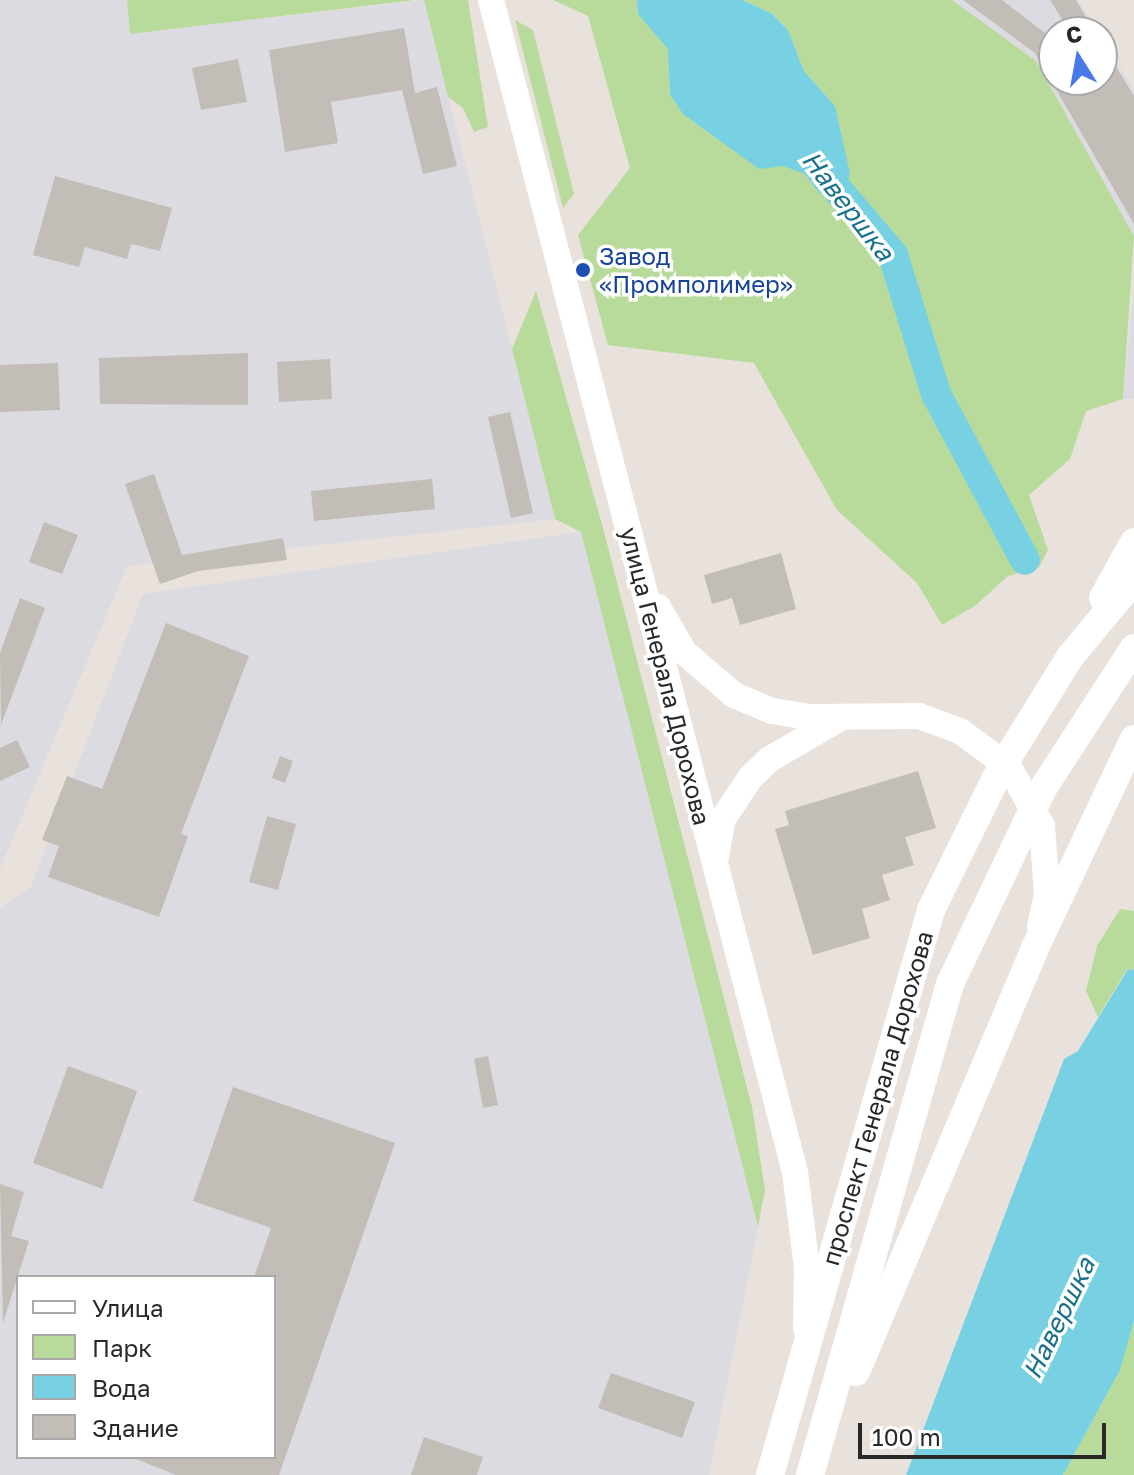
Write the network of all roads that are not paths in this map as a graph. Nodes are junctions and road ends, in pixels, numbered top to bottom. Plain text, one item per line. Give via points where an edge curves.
1 (491, 0) edge
2 (1134, 542) edge
3 (639, 567) junction
4 (1134, 580) edge
5 (1089, 632) junction
6 (1134, 648) edge
7 (844, 716) junction
8 (1134, 739) edge
9 (715, 873) junction
10 (1035, 948) junction
11 (805, 1357) junction
12 (770, 1475) edge
13 (810, 1475) edge

1 - 3 street, улица Генерала Дорохова
2 - 5 main road
3 - 7 street via 684,652 714,681 772,711
3 - 9 street, улица Генерала Дорохова
4 - 5 main road, проспект Генерала Дорохова
5 - 11 main road, проспект Генерала Дорохова via 969,827 931,910 888,1047
6 - 13 main road, проспект Генерала Дорохова via 1010,848 950,984
7 - 9 street via 770,759 750,778 723,819
7 - 10 street via 897,713 940,722 1009,767 1042,826 1047,894
8 - 10 main road
9 - 11 street, улица Генерала Дорохова via 795,1172 807,1269
10 - 13 main road
11 - 12 main road, проспект Генерала Дорохова

